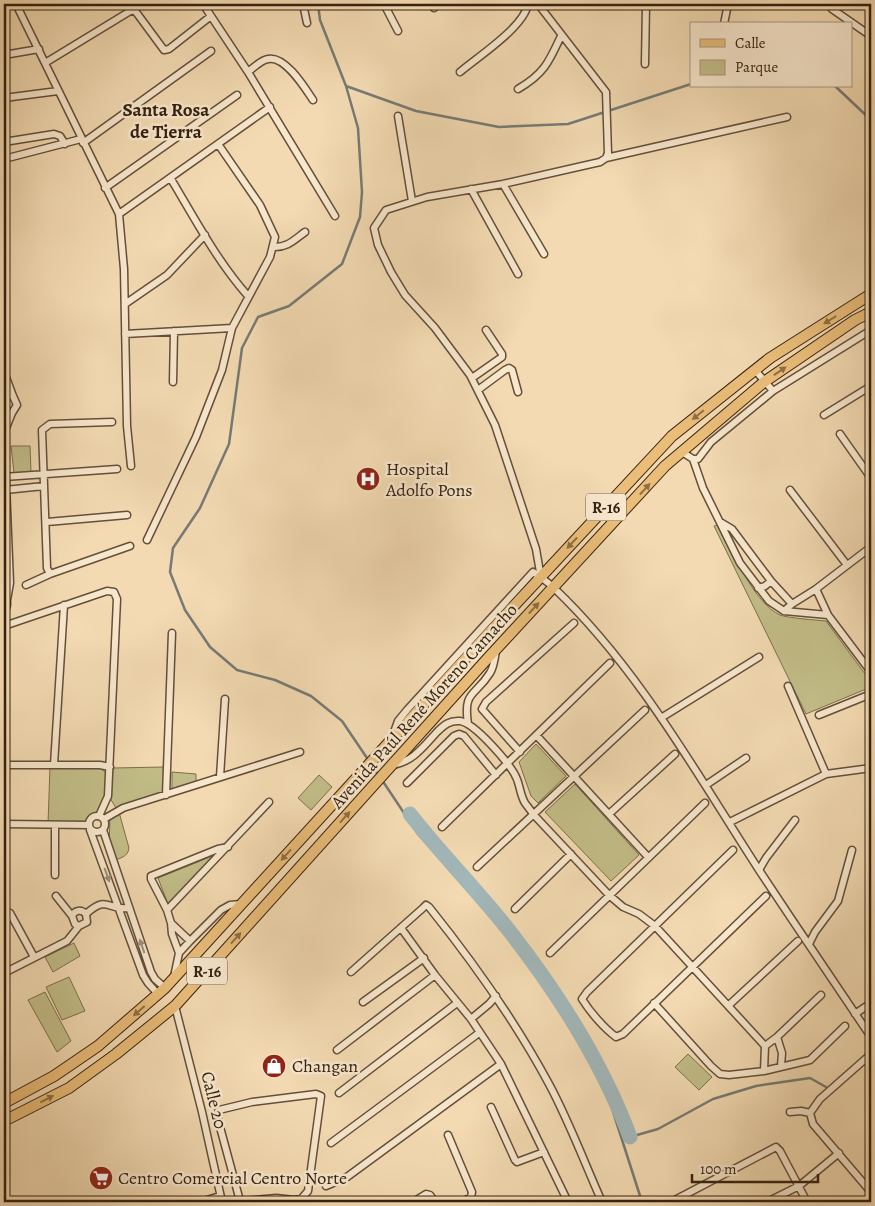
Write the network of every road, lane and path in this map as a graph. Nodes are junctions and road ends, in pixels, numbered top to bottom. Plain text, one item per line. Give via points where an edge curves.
1 (16, 4) edge
2 (203, 4) edge
3 (303, 4) edge
4 (384, 4) edge
5 (528, 4) edge
6 (538, 4) edge
7 (646, 4) edge
8 (728, 4) edge
9 (828, 4) edge
10 (211, 16) junction
11 (724, 22) edge
12 (851, 22) edge
13 (307, 23) dead end
14 (852, 23) edge
15 (398, 31) dead end
16 (561, 36) junction
17 (871, 36) edge
18 (39, 49) junction
19 (211, 51) dead end
20 (4, 55) edge
21 (46, 63) junction
22 (645, 64) dead end
23 (248, 72) junction
24 (460, 72) dead end
25 (518, 89) dead end
26 (58, 91) junction
27 (237, 95) dead end
28 (4, 98) edge
29 (313, 100) dead end
30 (270, 107) junction
31 (398, 116) dead end
32 (787, 117) dead end
33 (82, 141) junction
34 (4, 142) edge
35 (65, 144) junction
36 (218, 144) junction
37 (606, 158) junction
38 (4, 159) edge
39 (171, 178) junction
40 (503, 184) junction
41 (105, 188) junction
42 (471, 189) junction
43 (412, 201) junction
44 (118, 214) junction
45 (335, 216) dead end
46 (305, 232) dead end
47 (205, 235) junction
48 (273, 247) junction
49 (544, 254) dead end
50 (518, 274) dead end
51 (871, 294) edge
52 (248, 296) junction
53 (125, 304) junction
54 (871, 312) edge
55 (232, 328) junction
56 (486, 330) dead end
57 (871, 330) edge
58 (174, 331) junction
59 (125, 334) junction
60 (502, 357) junction
61 (509, 368) junction
62 (755, 370) junction
63 (4, 372) edge
64 (472, 378) junction
65 (173, 382) dead end
66 (764, 382) junction
67 (871, 386) edge
68 (478, 390) junction
69 (773, 391) junction
70 (518, 392) dead end
71 (4, 393) edge
72 (13, 396) junction
73 (12, 413) junction
74 (4, 415) edge
75 (824, 416) dead end
76 (112, 422) dead end
77 (840, 434) dead end
78 (4, 435) edge
79 (682, 452) junction
80 (693, 459) junction
81 (132, 466) dead end
82 (117, 469) dead end
83 (43, 473) junction
84 (5, 477) edge
85 (871, 478) edge
86 (44, 486) junction
87 (6, 490) edge
88 (790, 490) dead end
89 (127, 515) dead end
90 (6, 522) edge
91 (47, 522) junction
92 (721, 522) junction
93 (6, 530) edge
94 (146, 540) dead end
95 (130, 546) dead end
96 (870, 549) edge
97 (847, 564) junction
98 (50, 574) junction
99 (541, 578) junction
100 (771, 580) junction
101 (26, 585) dead end
102 (554, 587) junction
103 (758, 588) junction
104 (816, 588) junction
105 (4, 593) edge
106 (7, 600) junction
107 (792, 604) junction
108 (64, 605) junction
109 (784, 611) junction
110 (4, 612) edge
111 (828, 615) junction
112 (574, 624) dead end
113 (4, 626) edge
114 (172, 633) dead end
115 (497, 648) junction
116 (759, 657) dead end
117 (610, 663) dead end
118 (871, 672) edge
119 (788, 686) dead end
120 (871, 694) edge
121 (225, 699) dead end
122 (645, 710) dead end
123 (818, 715) dead end
124 (661, 718) junction
125 (468, 724) junction
126 (537, 736) junction
127 (300, 752) dead end
128 (520, 752) junction
129 (675, 754) dead end
130 (746, 758) dead end
131 (4, 764) edge
132 (508, 764) junction
133 (54, 765) junction
134 (392, 765) junction
135 (110, 767) junction
136 (871, 768) edge
137 (826, 774) junction
138 (496, 775) junction
139 (574, 776) junction
140 (220, 777) junction
141 (407, 783) dead end
142 (706, 785) junction
143 (166, 795) junction
144 (269, 802) dead end
145 (705, 803) dead end
146 (609, 814) junction
147 (534, 815) junction
148 (102, 818) junction
149 (795, 820) dead end
150 (730, 822) junction
151 (4, 824) edge
152 (55, 825) junction
153 (90, 827) junction
154 (442, 827) dead end
155 (103, 830) junction
156 (228, 847) junction
157 (734, 850) dead end
158 (852, 850) dead end
159 (572, 854) junction
160 (648, 857) junction
161 (478, 867) dead end
162 (759, 870) junction
163 (55, 875) dead end
164 (609, 895) junction
165 (56, 896) dead end
166 (766, 896) dead end
167 (241, 904) junction
168 (129, 908) junction
169 (120, 909) junction
170 (167, 910) junction
171 (515, 910) dead end
172 (10, 913) dead end
173 (86, 914) junction
174 (72, 916) junction
175 (171, 923) junction
176 (79, 926) junction
177 (655, 926) junction
178 (401, 928) junction
179 (190, 941) junction
180 (798, 941) dead end
181 (809, 944) junction
182 (179, 953) junction
183 (550, 953) dead end
184 (34, 957) junction
185 (424, 958) junction
186 (693, 966) junction
187 (351, 972) dead end
188 (4, 973) edge
189 (435, 975) junction
190 (174, 979) junction
191 (162, 991) junction
192 (496, 996) junction
193 (821, 996) dead end
194 (363, 1002) dead end
195 (871, 1002) edge
196 (458, 1003) junction
197 (654, 1003) junction
198 (729, 1005) junction
199 (175, 1006) junction
200 (855, 1014) junction
201 (470, 1019) junction
202 (845, 1026) dead end
203 (479, 1033) junction
204 (778, 1037) junction
205 (871, 1037) edge
206 (765, 1046) junction
207 (337, 1050) dead end
208 (871, 1054) edge
209 (501, 1064) junction
210 (781, 1066) junction
211 (764, 1071) junction
212 (339, 1093) dead end
213 (4, 1104) edge
214 (491, 1107) dead end
215 (790, 1112) dead end
216 (810, 1113) junction
217 (4, 1121) edge
218 (448, 1135) dead end
219 (332, 1143) dead end
220 (544, 1152) junction
221 (838, 1153) junction
222 (326, 1186) dead end
223 (799, 1186) junction
224 (871, 1192) edge
225 (221, 1199) edge
226 (673, 1201) edge
227 (200, 1202) edge
228 (236, 1202) edge
229 (413, 1202) edge
230 (435, 1202) edge
231 (462, 1202) edge
232 (568, 1202) edge
233 (602, 1202) edge
234 (767, 1202) edge
235 (807, 1202) edge

1 - 18 street
2 - 10 street
3 - 13 street
4 - 15 street
5 - 24 street via 526,12 513,28
6 - 16 street
7 - 22 street
8 - 11 street
9 - 12 street
10 - 21 street via 164,50 132,10
10 - 23 street
14 - 17 street
16 - 25 street via 546,66
16 - 37 street via 606,92
18 - 20 street
18 - 21 street
19 - 33 street
21 - 26 street
23 - 29 street via 267,59 275,59 285,64
23 - 30 street
26 - 28 street
26 - 33 street
27 - 41 street
30 - 36 street
30 - 45 street
31 - 43 street
32 - 37 street
33 - 35 street
33 - 41 street
34 - 35 street via 54,134 60,136
35 - 38 street
36 - 39 street
36 - 48 street via 260,205 275,237
37 - 40 street
39 - 44 street
39 - 47 street
40 - 42 street
40 - 49 street
41 - 44 street
42 - 43 street
42 - 50 street
43 - 64 street via 386,210 380,217 374,228 378,245 405,294
44 - 53 street
46 - 48 street via 286,246
47 - 52 street
47 - 53 street via 167,275
48 - 52 street
51 -> 62 main road, Avenida Paúl René Moreno Camacho / R-16
52 - 55 street
53 - 59 street
66 -> 54 main road, Avenida Paúl René Moreno Camacho / R-16 via 854,320
55 - 58 street
55 - 94 street via 222,370 196,437
56 - 60 street
57 - 69 street
58 - 59 street
58 - 65 street
59 - 81 street via 127,426
60 - 61 street
60 - 64 street
61 - 68 street
61 - 70 street
62 - 66 street
62 -> 99 main road, Avenida Paúl René Moreno Camacho / R-16 via 672,436
63 - 72 street
64 - 68 street
66 - 69 street
66 - 79 main road, Avenida Paúl René Moreno Camacho / R-16
67 - 75 street
68 - 99 street via 495,425 536,549
69 - 80 street via 711,442 698,459
71 - 72 street
72 - 73 street via 17,405
73 - 74 street
73 - 78 street
76 - 83 street via 50,424 42,430
77 - 85 street
78 - 84 street
79 - 80 street
102 -> 79 main road, Avenida Paúl René Moreno Camacho / R-16 via 665,466
80 - 92 street via 703,488
82 - 83 street
83 - 84 street
83 - 86 street
84 - 87 street
86 - 87 street
86 - 91 street
87 - 90 street
88 - 97 street
89 - 91 street
90 - 93 street
91 - 98 street via 47,568
92 - 100 street via 732,529
92 - 103 street via 740,563
93 - 106 street via 10,583
95 - 98 street
96 - 97 street
97 - 104 street
98 - 101 street
99 - 102 street
99 -> 167 main road, Avenida Paúl René Moreno Camacho / R-16
100 - 103 street
100 - 107 street
115 -> 102 main road, Avenida Paúl René Moreno Camacho / R-16
102 - 124 street via 614,654
103 - 109 street via 769,602
104 - 107 street
104 - 111 street
105 - 106 street
106 - 110 street
107 - 109 street
108 - 113 street
108 - 133 street
108 - 135 street via 107,591 114,592 117,599
109 - 111 street
111 - 118 street
112 - 128 street via 482,708
114 - 143 street
115 - 125 street via 492,671 466,704
115 - 134 main road, Avenida Paúl René Moreno Camacho / R-16
116 - 124 street
117 - 126 street
119 - 137 street
120 - 123 street
121 - 140 street
122 - 139 street
124 - 142 street
125 - 132 street
125 - 134 street via 453,721 444,725 415,755
126 - 128 street
126 - 139 street
127 - 140 street
128 - 132 street
129 - 146 street
130 - 142 street
131 - 133 street
132 - 138 street
132 - 147 street via 524,802
133 - 135 street
199 -> 134 main road, Avenida Paúl René Moreno Camacho / R-16
135 - 148 street via 108,796
136 - 137 street
137 - 150 street
138 - 141 street via 459,734
138 - 154 street
139 - 146 street
139 - 147 street
140 - 143 street
142 - 150 street
143 - 148 street via 122,808
144 - 156 street
145 - 160 street
146 - 160 street
147 - 159 street
147 - 161 street
148 - 153 street via 90,818
148 - 155 street via 105,823
149 - 162 street
150 - 162 street
151 - 152 street
152 - 153 street
152 - 163 street
153 - 155 street via 98,832
153 -> 169 street
155 - 168 street
156 - 170 street
156 - 170 street via 151,876
157 - 177 street
158 - 181 street via 838,901
159 - 164 street
159 - 171 street
160 - 164 street
162 - 181 street
164 - 177 street
164 - 183 street
165 - 174 street
166 - 186 street
167 - 179 street via 221,910
167 - 190 main road, Avenida Paúl René Moreno Camacho / R-16
168 - 169 street
191 -> 168 street via 151,972
169 - 173 street via 103,903
169 - 191 street via 143,975 148,983
170 - 175 street
172 - 184 street
173 - 174 street via 78,910
173 - 176 street via 87,922
174 - 176 street
175 - 179 street
175 - 182 street
176 - 184 street via 67,941
177 - 186 street
177 - 197 street via 582,999 616,1037
178 - 185 street
178 - 187 street
178 - 192 street via 426,905 429,907
179 - 182 street
180 - 198 street
181 - 200 street
182 - 190 street
184 - 188 street
185 - 189 street
185 - 194 street
186 - 197 street
186 - 198 street
189 - 196 street
189 - 207 street
190 - 191 main road, Avenida Paúl René Moreno Camacho / R-16
191 -> 213 main road, Avenida Paúl René Moreno Camacho / R-16 via 98,1046
192 - 201 street
192 - 233 street via 550,1085
193 - 204 street
195 - 200 street
196 - 201 street
196 - 212 street
197 - 211 street via 720,1074
198 - 206 street
217 -> 199 main road, Avenida Paúl René Moreno Camacho / R-16 via 69,1088
199 - 225 street, Calle 20
200 - 205 street
201 - 203 street
202 - 210 street via 810,1060
203 - 209 street
203 - 219 street
204 - 206 street
204 - 210 street
206 - 211 street
208 - 216 street via 820,1099
209 - 220 street
209 - 222 street via 347,1177
210 - 211 street
214 - 220 street via 517,1162
215 - 216 street
216 - 221 street via 813,1124
218 - 231 street via 472,1192 471,1197
220 - 232 street
221 - 223 street
221 - 224 street
223 - 226 street via 776,1147
223 - 234 street
223 - 235 street
225 - 227 street
228 - 228 street via 217,1116 219,1110 266,1100 321,1096 308,1191 302,1198 294,1200 276,1198
229 - 230 street via 426,1194

